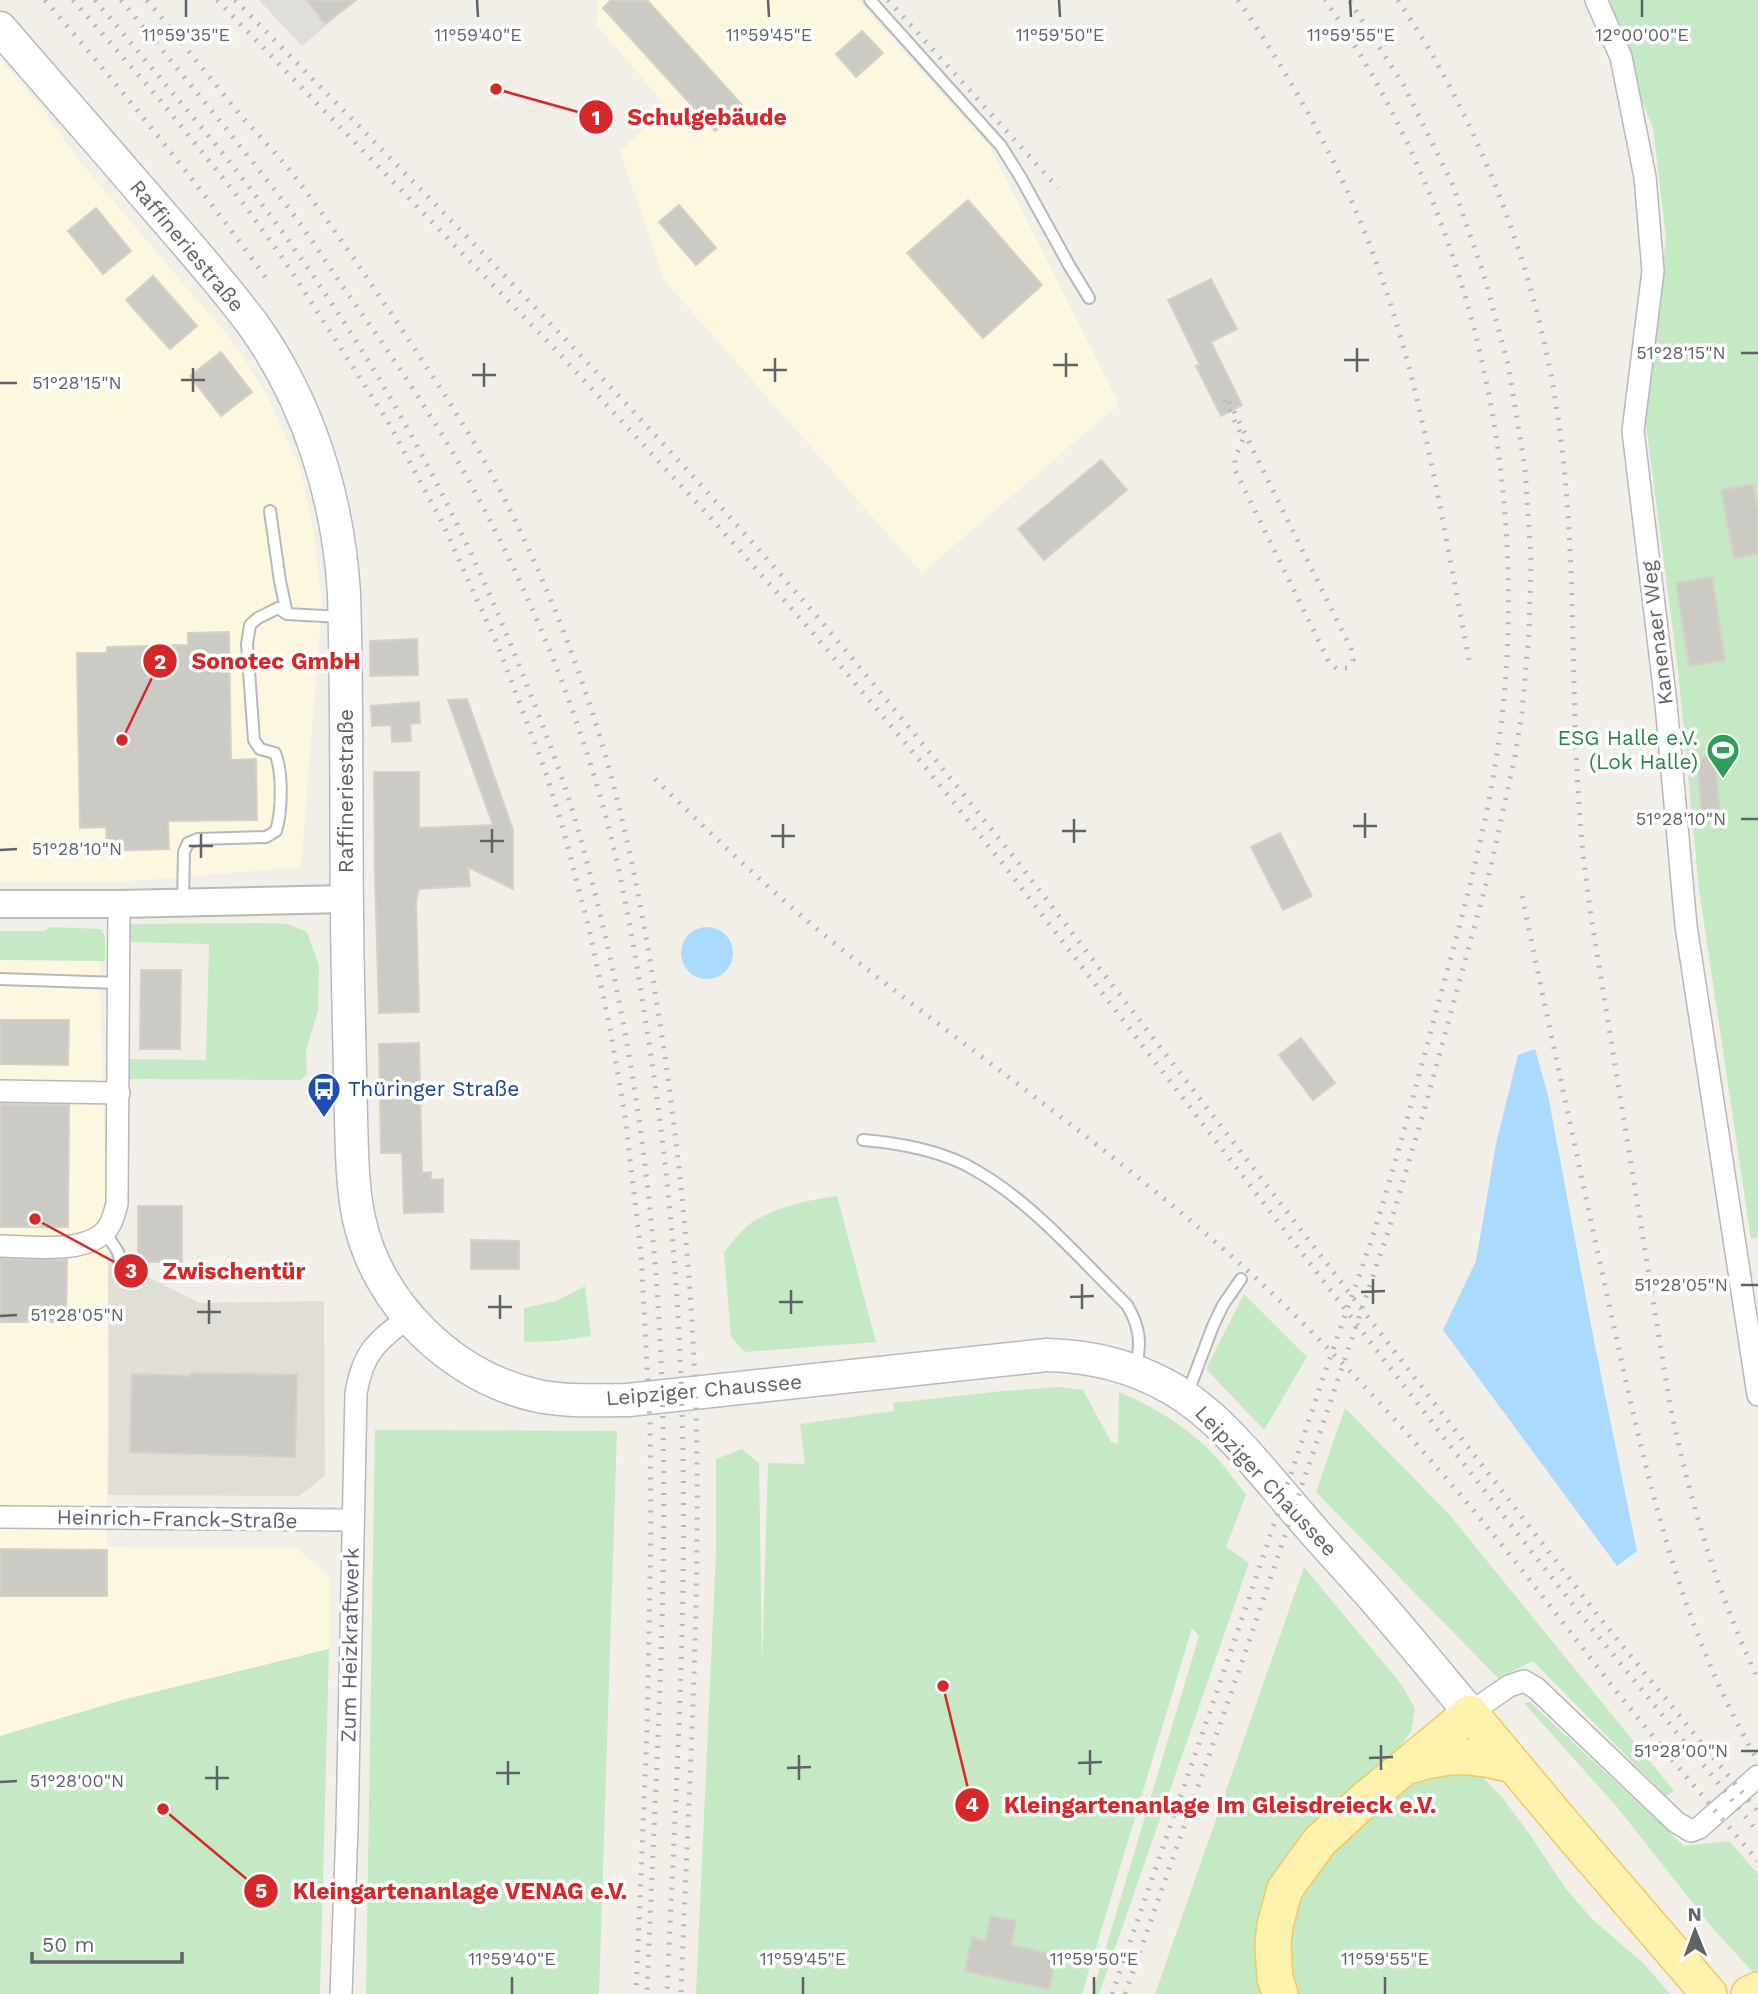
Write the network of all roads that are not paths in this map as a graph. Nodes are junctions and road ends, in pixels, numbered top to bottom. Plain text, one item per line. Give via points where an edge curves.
1 (870, 0) edge
2 (1596, 0) edge
3 (0, 28) edge
4 (1090, 298) dead end
5 (270, 511) dead end
6 (287, 614) junction
7 (345, 617) junction
8 (347, 899) junction
9 (183, 901) junction
10 (0, 904) edge
11 (119, 904) junction
12 (0, 979) edge
13 (119, 983) junction
14 (0, 1091) edge
15 (118, 1093) junction
16 (863, 1140) dead end
17 (105, 1232) junction
18 (0, 1246) edge
19 (121, 1264) dead end
20 (1241, 1279) dead end
21 (408, 1317) junction
22 (1756, 1362) edge
23 (1134, 1371) junction
24 (1758, 1395) edge
25 (1186, 1397) junction
26 (0, 1517) edge
27 (353, 1520) junction
28 (1470, 1713) junction
29 (1513, 1765) junction
30 (1405, 1768) junction
31 (1758, 1776) edge
32 (1699, 1982) edge
33 (1758, 1990) edge
34 (341, 1994) edge
35 (1280, 1994) edge
36 (1749, 1994) edge

1 - 4 lane via 1001,146
2 - 22 street, Kanenaer Weg via 1621,57 1645,177 1653,271 1633,430 1666,704 1686,926
3 - 7 main road, Raffineriestraße via 230,295 275,360 306,420 329,492 342,560
5 - 6 lane
6 - 7 lane
6 - 9 lane via 278,608 258,618 250,625 247,644 254,740 260,748 275,753 279,763 276,831 266,837 198,838 188,843
7 - 8 main road, Raffineriestraße
8 - 9 street
8 - 21 main road, Raffineriestraße via 355,1198 371,1254
9 - 11 street
10 - 11 street
11 - 13 street
12 - 13 lane
13 - 15 street
14 - 15 street
15 - 17 street via 117,1204
16 - 23 lane via 894,1142 957,1161 1031,1210 1127,1305 1139,1329
17 - 18 street via 75,1246
17 - 19 lane
20 - 25 lane via 1213,1326
21 - 23 main road, Leipziger Chaussee via 433,1343 488,1379 512,1389 572,1401 628,1400 1046,1355 1092,1359
21 - 27 street, Zum Heizkraftwerk via 369,1352 360,1372
22 - 24 street, Kanenaer Weg
23 - 25 main road, Leipziger Chaussee
25 - 28 main road, Leipziger Chaussee via 1264,1474
26 - 27 street, Heinrich-Franck-Straße
27 - 34 street, Zum Heizkraftwerk
28 - 29 main road, Leipziger Chaussee
28 - 30 main road
28 - 31 street via 1524,1681 1676,1822 1691,1830
29 - 30 main road via 1454,1755
29 - 32 main road, Leipziger Chaussee
30 - 35 main road via 1319,1842 1285,1889 1273,1944
33 - 36 main road

